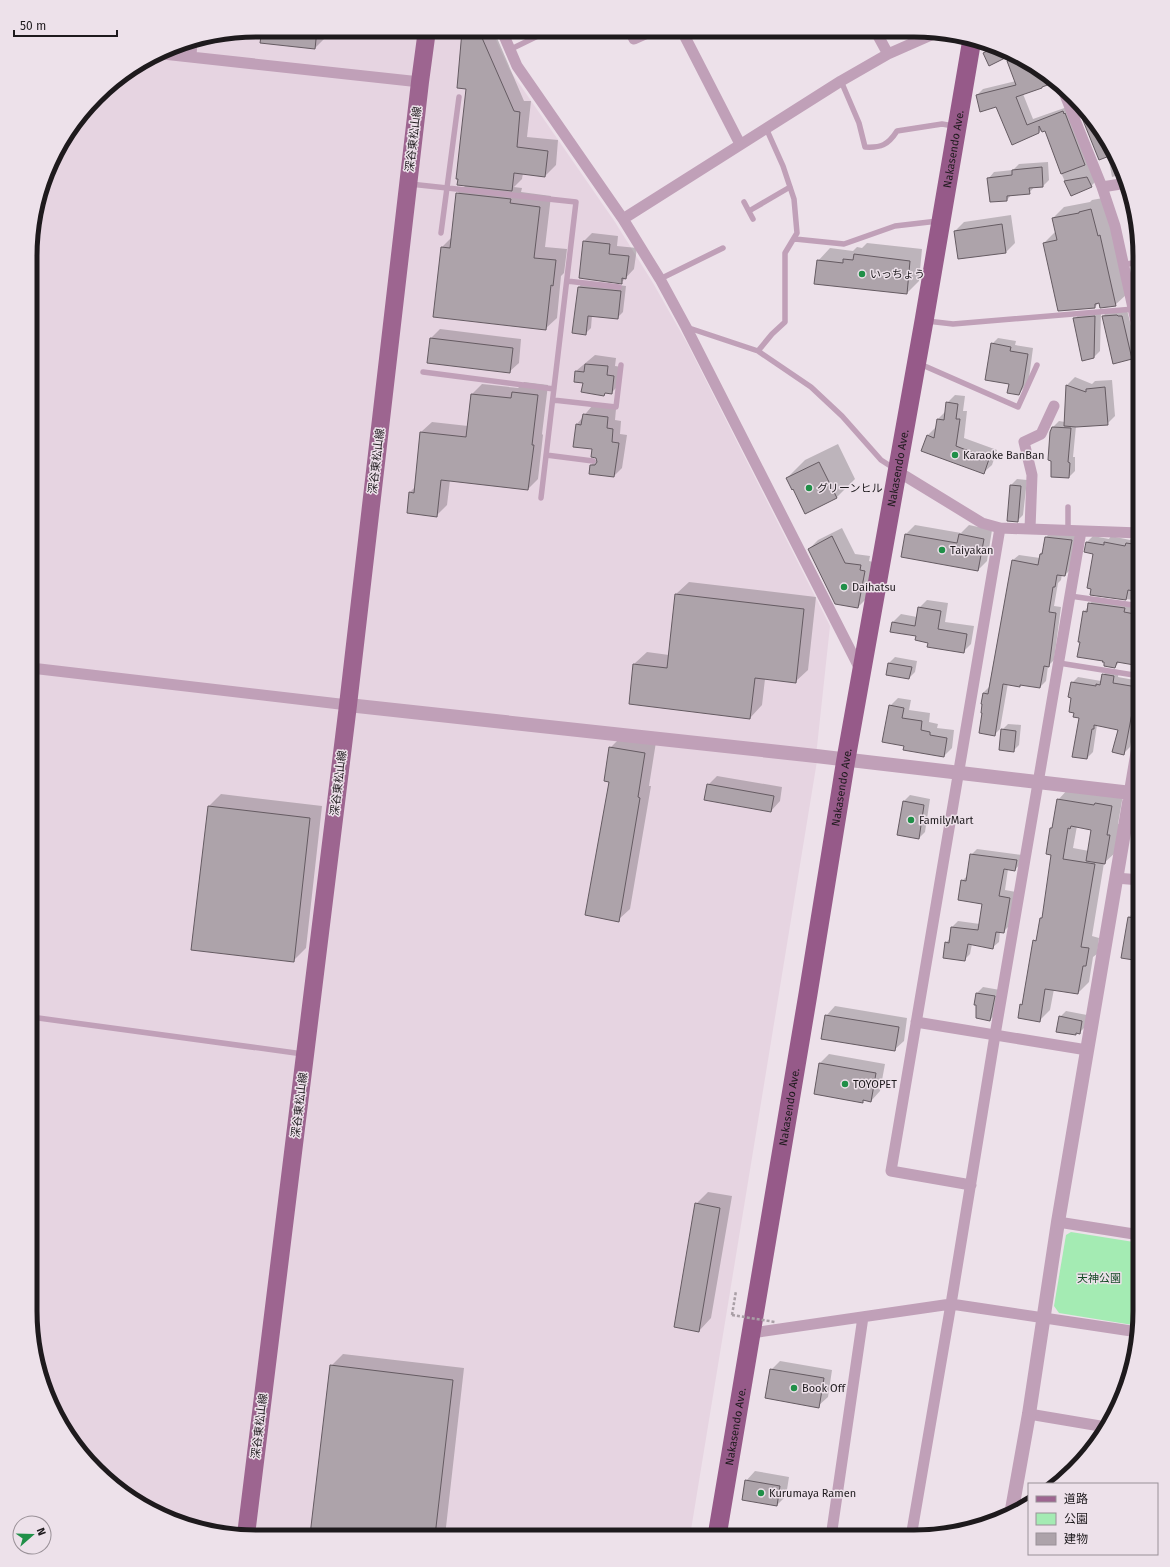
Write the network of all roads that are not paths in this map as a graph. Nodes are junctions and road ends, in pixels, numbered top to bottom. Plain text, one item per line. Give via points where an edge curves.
1 (426, 37) edge
2 (504, 37) edge
3 (536, 37) edge
4 (685, 37) edge
5 (879, 37) edge
6 (927, 37) edge
7 (971, 44) edge
8 (191, 47) edge
9 (509, 50) junction
10 (888, 54) junction
11 (171, 55) edge
12 (190, 56) junction
13 (840, 81) junction
14 (420, 82) junction
15 (459, 97) dead end
16 (1066, 98) edge
17 (957, 126) junction
18 (766, 128) junction
19 (740, 144) junction
20 (408, 184) junction
21 (1120, 184) edge
22 (790, 187) junction
23 (1102, 187) junction
24 (447, 188) junction
25 (744, 202) dead end
26 (749, 211) junction
27 (623, 219) junction
28 (753, 219) dead end
29 (940, 220) junction
30 (441, 233) dead end
31 (795, 239) junction
32 (723, 248) dead end
33 (1133, 263) edge
34 (1124, 265) junction
35 (660, 279) junction
36 (567, 281) junction
37 (619, 287) dead end
38 (1133, 305) edge
39 (1133, 309) edge
40 (924, 321) junction
41 (686, 327) junction
42 (758, 351) junction
43 (916, 362) junction
44 (621, 365) dead end
45 (1037, 365) dead end
46 (423, 372) dead end
47 (554, 389) junction
48 (553, 400) junction
49 (1054, 406) dead end
50 (546, 456) junction
51 (594, 461) dead end
52 (897, 471) junction
53 (541, 498) dead end
54 (1068, 506) dead end
55 (1000, 528) junction
56 (1030, 529) junction
57 (1068, 531) junction
58 (1081, 531) junction
59 (1133, 533) edge
60 (1070, 596) junction
61 (1133, 605) edge
62 (1059, 663) junction
63 (37, 669) edge
64 (861, 672) junction
65 (1133, 675) edge
66 (348, 705) junction
67 (846, 759) junction
68 (958, 773) junction
69 (1039, 781) junction
70 (1133, 794) edge
71 (1133, 803) edge
72 (1116, 878) junction
73 (1133, 879) edge
74 (37, 1018) edge
75 (916, 1022) junction
76 (995, 1035) junction
77 (1087, 1050) junction
78 (305, 1054) junction
79 (971, 1184) junction
80 (1058, 1222) junction
81 (1133, 1234) edge
82 (951, 1304) junction
83 (864, 1317) junction
84 (1043, 1318) junction
85 (1132, 1331) edge
86 (752, 1333) junction
87 (1029, 1414) junction
88 (1100, 1426) edge
89 (1013, 1506) edge
90 (247, 1530) edge
91 (718, 1530) edge
92 (832, 1530) edge
93 (912, 1530) edge

1 - 14 main road, 深谷東松山線
2 - 9 street
3 - 9 lane
4 - 19 street
5 - 10 street
6 - 10 street
7 - 17 highway, Nakasendo Ave.
8 - 12 street
9 - 27 street via 517,66
10 - 13 street
11 - 12 street
12 - 14 street
13 - 17 lane via 859,123 865,147 878,148 890,141 897,131 942,124
13 - 18 street
14 - 20 main road, 深谷東松山線
15 - 24 lane
16 - 23 street
17 - 29 highway, Nakasendo Ave.
18 - 19 street
18 - 22 lane
19 - 27 street
20 - 24 lane
20 - 66 main road, 深谷東松山線
21 - 23 street
22 - 26 lane
22 - 31 lane via 794,199 797,233
23 - 34 street
24 - 30 lane
24 - 36 lane via 576,202
25 - 26 lane
26 - 28 lane
27 - 35 street
29 - 31 lane via 895,226 844,244
29 - 40 highway, Nakasendo Ave.
31 - 42 lane via 785,253 785,322
32 - 35 lane
33 - 34 lane
34 - 38 street
35 - 41 street
36 - 37 lane
36 - 47 lane
39 - 40 lane via 953,324
40 - 43 highway, Nakasendo Ave.
41 - 42 lane
41 - 64 street
42 - 52 lane via 811,387 842,416 881,460
43 - 45 lane via 1018,407
43 - 52 highway, Nakasendo Ave.
44 - 48 lane via 616,407
46 - 47 lane
47 - 48 lane
48 - 50 lane
49 - 56 street via 1041,434 1024,442 1032,475
50 - 51 lane
50 - 53 lane
52 - 55 street via 982,524
52 - 64 highway, Nakasendo Ave.
54 - 57 lane
55 - 56 street
55 - 68 street
56 - 57 street
57 - 58 street
58 - 59 street
58 - 60 street
60 - 61 lane
60 - 62 street
62 - 65 lane
62 - 69 street
63 - 66 street
64 - 67 highway, Nakasendo Ave.
66 - 67 street
66 - 78 main road, 深谷東松山線
67 - 68 street
67 - 86 highway, Nakasendo Ave.
68 - 69 street
68 - 75 street
69 - 70 street
69 - 76 street
71 - 72 street
72 - 73 street
72 - 77 street
74 - 78 lane
75 - 76 street
75 - 79 street via 891,1172
76 - 77 street
76 - 79 street
77 - 80 street
78 - 90 main road, 深谷東松山線
79 - 82 street
80 - 81 street
80 - 84 street
82 - 83 street
82 - 84 street
82 - 93 street
83 - 86 street
83 - 92 street
84 - 85 street
84 - 87 street
86 - 91 highway, Nakasendo Ave.
87 - 88 street
87 - 89 street

